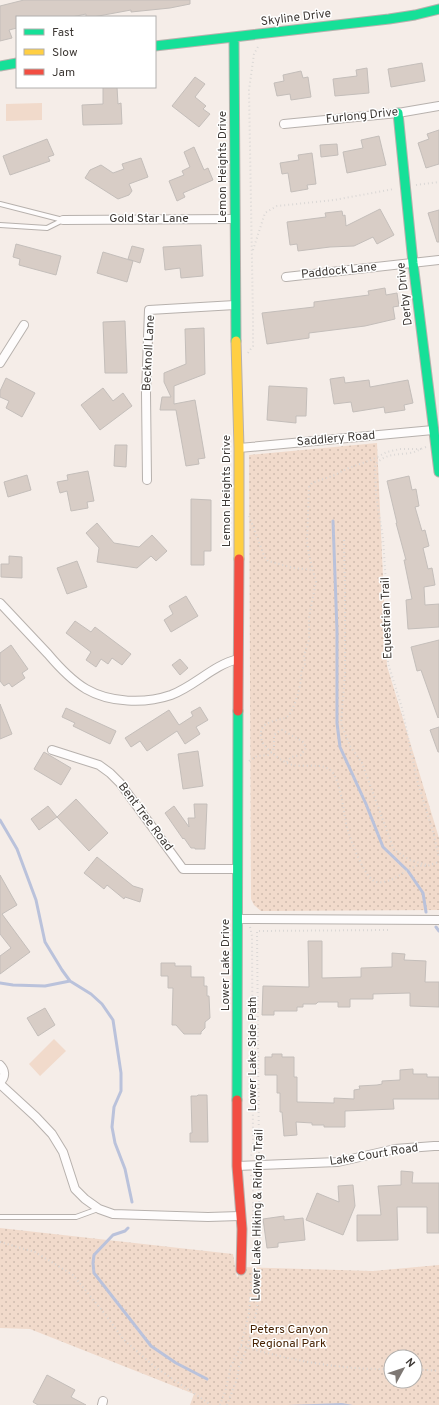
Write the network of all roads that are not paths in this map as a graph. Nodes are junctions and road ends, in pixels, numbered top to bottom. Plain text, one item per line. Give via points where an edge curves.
1 (439, 9) edge
2 (234, 38) junction
3 (156, 46) edge
4 (16, 63) edge
5 (0, 66) edge
6 (439, 106) edge
7 (398, 113) junction
8 (284, 124) dead end
9 (0, 204) edge
10 (235, 219) junction
11 (63, 220) junction
12 (0, 225) edge
13 (439, 260) edge
14 (413, 263) junction
15 (286, 277) dead end
16 (235, 305) junction
17 (24, 325) dead end
18 (0, 363) edge
19 (433, 430) junction
20 (239, 448) junction
21 (439, 472) edge
22 (147, 480) dead end
23 (0, 603) edge
24 (238, 659) junction
25 (52, 750) dead end
26 (238, 869) junction
27 (238, 919) junction
28 (439, 920) edge
29 (0, 1065) edge
30 (0, 1083) edge
31 (439, 1146) edge
32 (237, 1166) junction
33 (99, 1209) junction
34 (240, 1216) junction
35 (0, 1217) edge
36 (241, 1270) dead end

1 - 2 street, Skyline Drive via 389,19
2 - 3 street, Skyline Drive
2 - 10 street, Lemon Heights Drive
4 - 5 street
6 - 7 street, Furlong Drive
7 - 8 street, Furlong Drive
7 - 14 street, Derby Drive
9 - 11 lane
10 - 11 street, Gold Star Lane
10 - 16 street, Lemon Heights Drive
11 - 12 lane via 47,228
13 - 14 street, Paddock Lane
14 - 15 street, Paddock Lane
14 - 19 street, Derby Drive
16 - 20 street, Lemon Heights Drive
16 - 22 street, Becknoll Lane via 149,310 146,393
17 - 18 street
19 - 20 street, Saddlery Road
19 - 21 street, Derby Drive
20 - 24 street, Lemon Heights Drive
23 - 24 street via 64,672 86,689 110,698 156,699 172,694 223,664
24 - 26 street, Lower Lake Drive
25 - 26 street, Bent Tree Road via 99,765 110,773 183,869
26 - 27 street, Lower Lake Drive
27 - 28 street
27 - 32 street, Lower Lake Drive
29 - 30 street via 4,1076
30 - 33 street via 52,1134 63,1152 75,1189
31 - 32 street, Lake Court Road via 395,1148 338,1162
32 - 34 street, Lower Lake Drive
33 - 34 street via 112,1214
33 - 35 lane via 76,1217
34 - 36 street, Lower Lake Drive

